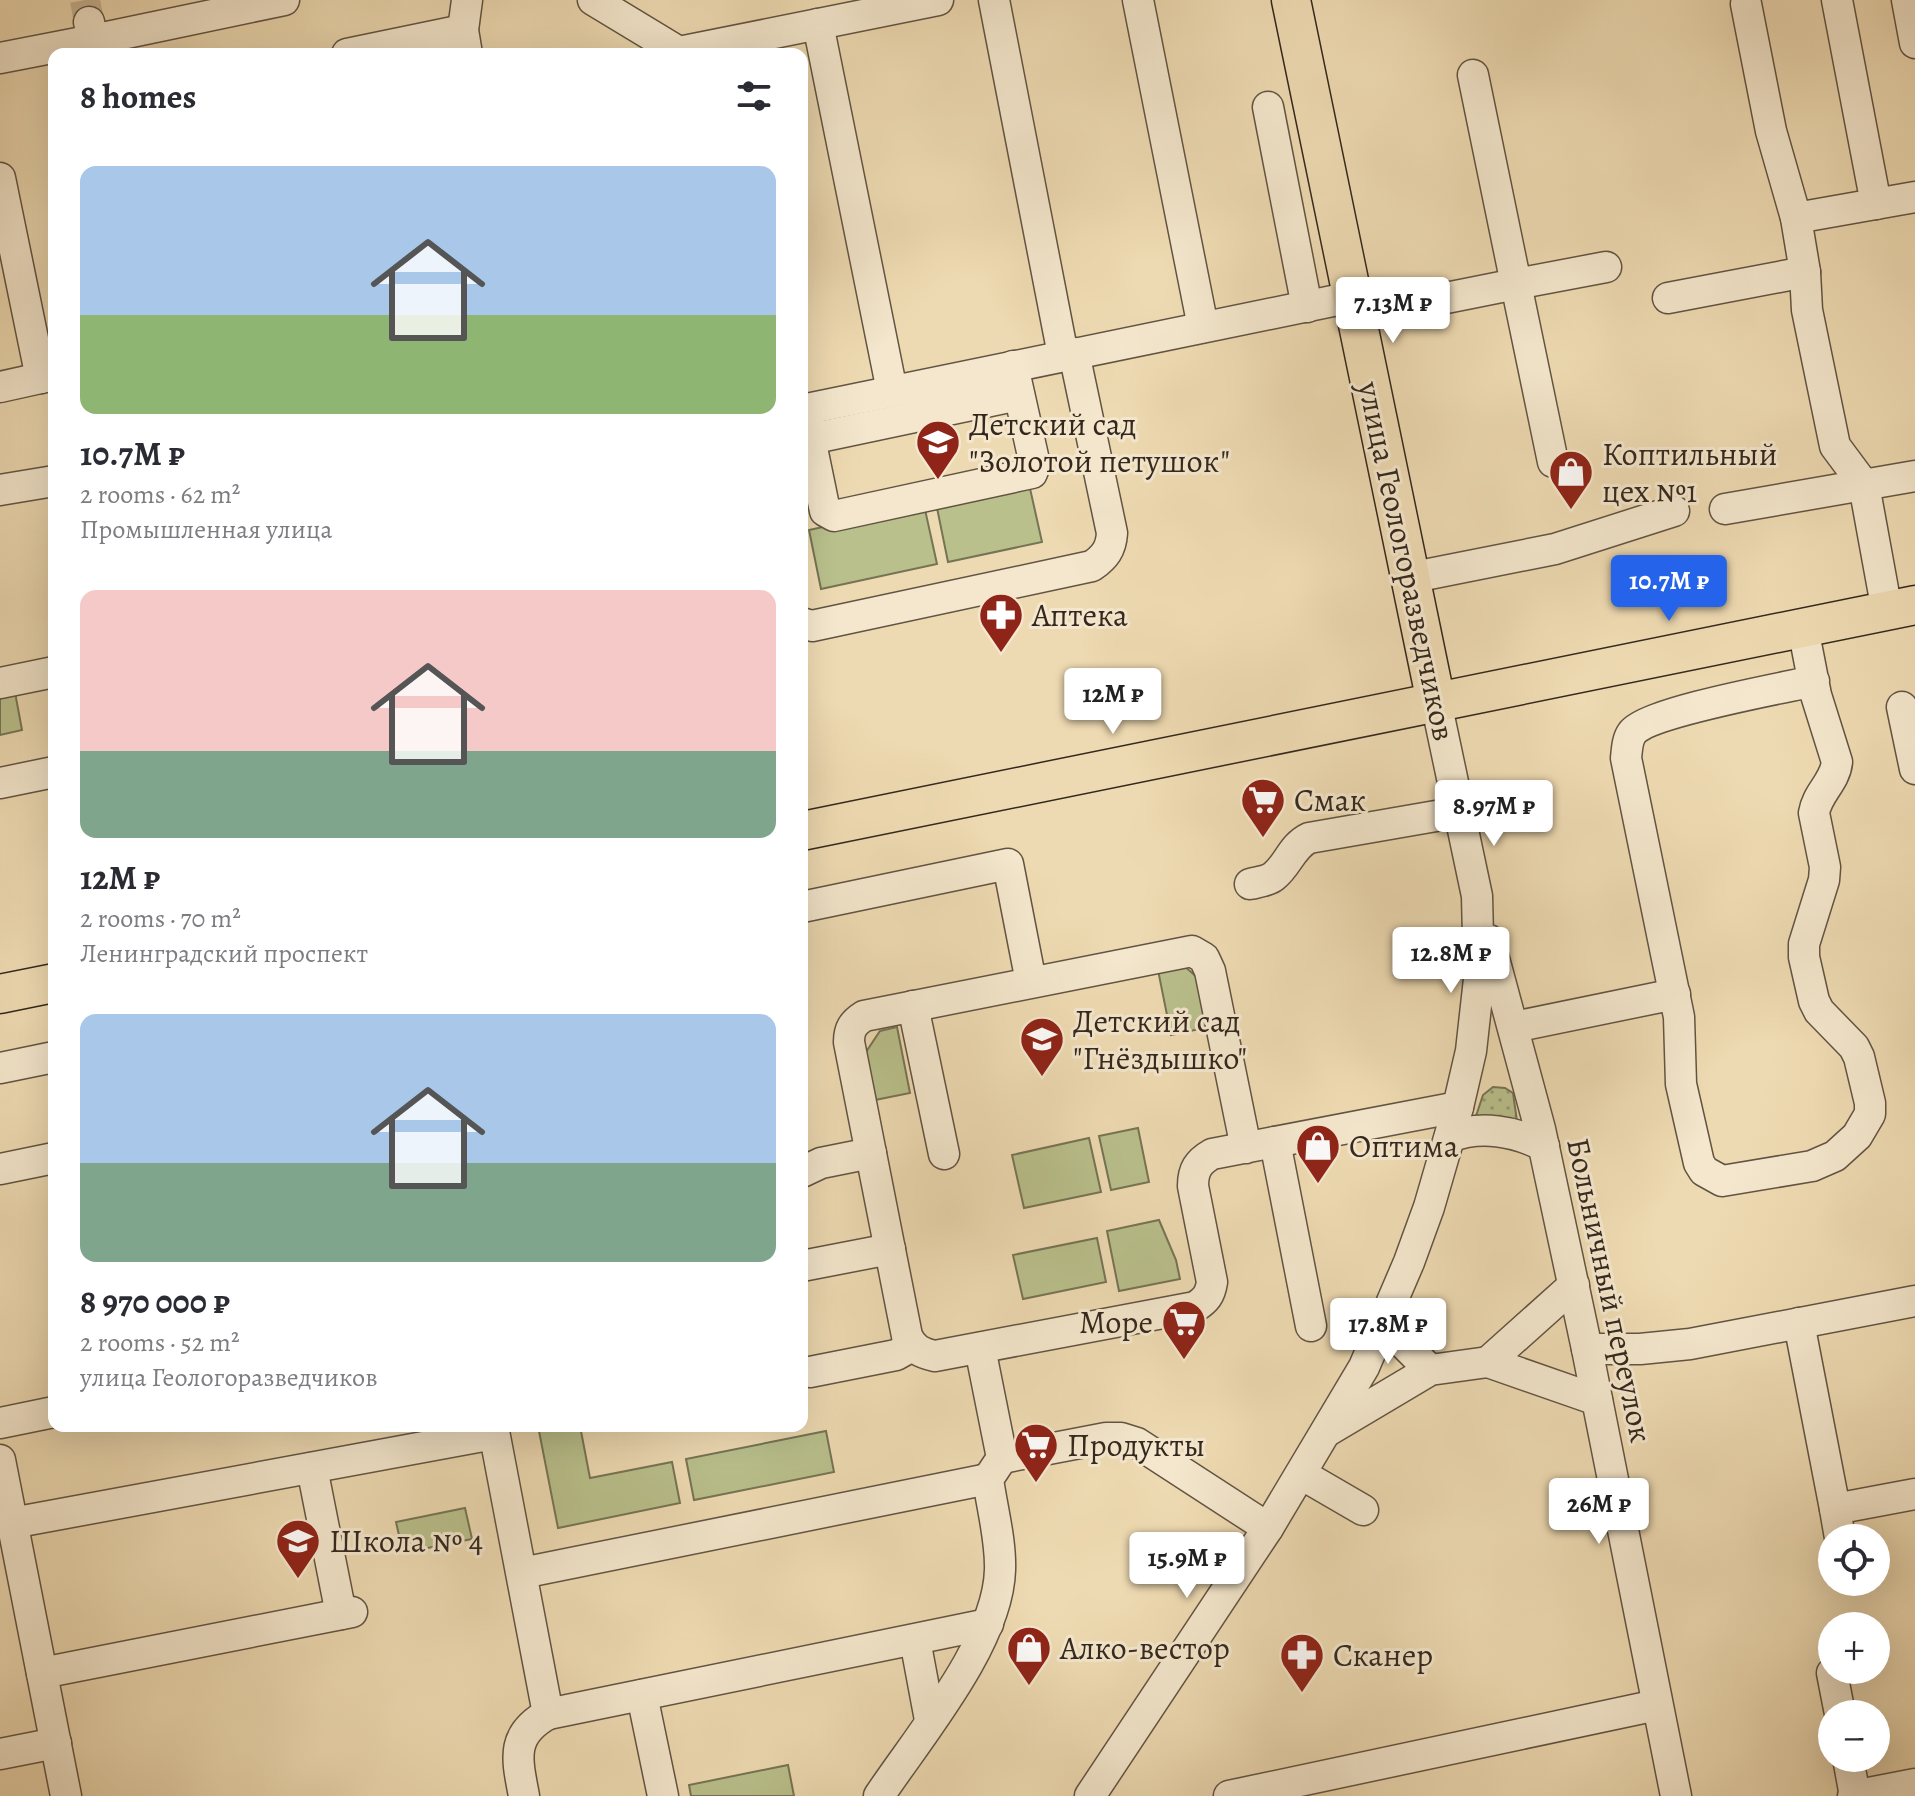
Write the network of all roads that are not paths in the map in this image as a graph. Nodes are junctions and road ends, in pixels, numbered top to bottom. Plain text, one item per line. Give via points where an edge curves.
1 (284, 0) edge
2 (467, 0) edge
3 (593, 0) edge
4 (938, 0) edge
5 (994, 0) edge
6 (1138, 0) edge
7 (1291, 0) edge
8 (1837, 0) edge
9 (1907, 0) edge
10 (1750, 1) edge
11 (818, 24) junction
12 (82, 40) edge
13 (465, 42) edge
14 (1915, 43) edge
15 (406, 48) edge
16 (671, 48) edge
17 (703, 48) edge
18 (0, 58) edge
19 (1473, 75) dead end
20 (1268, 107) dead end
21 (0, 178) edge
22 (1915, 197) edge
23 (1876, 204) junction
24 (1796, 218) junction
25 (1606, 267) dead end
26 (1805, 272) junction
27 (1516, 284) junction
28 (1668, 298) dead end
29 (1307, 307) junction
30 (1354, 307) junction
31 (1203, 327) junction
32 (1069, 354) junction
33 (48, 377) edge
34 (1016, 380) junction
35 (0, 387) edge
36 (892, 391) junction
37 (808, 408) edge
38 (808, 430) edge
39 (810, 439) junction
40 (1553, 462) dead end
41 (1915, 476) edge
42 (48, 482) edge
43 (1864, 485) junction
44 (0, 490) edge
45 (1725, 509) dead end
46 (1674, 511) dead end
47 (1409, 578) junction
48 (1901, 608) edge
49 (808, 625) edge
50 (1803, 628) junction
51 (48, 673) edge
52 (1814, 681) junction
53 (0, 683) edge
54 (1436, 702) junction
55 (1902, 707) dead end
56 (1915, 769) edge
57 (48, 773) edge
58 (0, 783) edge
59 (1459, 812) junction
60 (808, 830) edge
61 (1250, 884) dead end
62 (1477, 896) junction
63 (808, 906) edge
64 (1031, 982) junction
65 (48, 984) edge
66 (0, 994) edge
67 (1675, 994) junction
68 (913, 1006) junction
69 (1514, 1027) junction
70 (48, 1058) edge
71 (0, 1068) edge
72 (1458, 1107) junction
73 (1450, 1137) junction
74 (1261, 1145) junction
75 (1544, 1146) junction
76 (871, 1153) junction
77 (944, 1154) dead end
78 (48, 1159) edge
79 (0, 1169) edge
80 (808, 1169) edge
81 (890, 1249) junction
82 (808, 1265) edge
83 (1574, 1285) junction
84 (1915, 1301) edge
85 (1383, 1323) junction
86 (1799, 1323) junction
87 (1311, 1326) dead end
88 (912, 1346) junction
89 (980, 1348) junction
90 (1587, 1349) junction
91 (1488, 1362) junction
92 (1430, 1370) junction
93 (810, 1372) dead end
94 (1597, 1400) junction
95 (48, 1413) edge
96 (0, 1423) edge
97 (1327, 1431) junction
98 (484, 1432) edge
99 (494, 1432) edge
100 (0, 1460) edge
101 (312, 1468) junction
102 (995, 1468) junction
103 (1301, 1474) junction
104 (1915, 1494) edge
105 (1363, 1510) dead end
106 (12, 1523) junction
107 (1838, 1524) edge
108 (1268, 1528) junction
109 (522, 1573) junction
110 (988, 1624) junction
111 (915, 1640) junction
112 (42, 1673) junction
113 (642, 1695) junction
114 (1657, 1705) junction
115 (548, 1714) junction
116 (930, 1720) junction
117 (56, 1743) junction
118 (0, 1754) edge
119 (1850, 1772) edge
120 (1915, 1784) edge
121 (1236, 1795) edge
122 (66, 1796) edge
123 (524, 1796) edge
124 (663, 1796) edge
125 (879, 1796) edge
126 (1090, 1796) edge
127 (1676, 1796) edge
128 (1854, 1796) edge

1 - 12 street
2 - 13 street
3 - 16 street
4 - 11 street
5 - 32 street
6 - 31 street
7 - 30 main road, улица Геологоразведчиков
8 - 23 street
9 - 14 street
10 - 24 street via 1771,131
11 - 17 street
11 - 36 street
12 - 18 street
13 - 15 street
19 - 27 street
20 - 29 street
21 - 33 street
22 - 23 street
23 - 24 street
24 - 26 street
25 - 27 street
26 - 28 street
26 - 43 street via 1807,310 1835,446
27 - 30 street
27 - 40 street
29 - 30 street
29 - 31 street
30 - 47 main road, улица Геологоразведчиков
31 - 32 street
32 - 34 street
32 - 49 street via 1112,533 1104,557 1092,566
33 - 35 street
34 - 36 street
34 - 39 street
34 - 39 street via 1035,465 1029,475 830,516
36 - 37 street
38 - 39 street
41 - 43 street
42 - 44 street
43 - 45 street
43 - 48 street
46 - 47 street via 1555,549
47 - 54 main road, улица Геологоразведчиков
48 - 50 main road
50 - 52 street
50 - 54 main road
51 - 53 street
52 - 67 street via 1662,718 1633,732 1626,758
52 - 67 street via 1837,762 1815,805 1825,867 1804,957 1819,1011 1859,1057 1870,1103 1867,1123 1835,1156 1812,1166 1732,1181 1713,1178 1699,1163 1681,1084
54 - 59 street, улица Геологоразведчиков
54 - 60 main road
55 - 56 street
57 - 58 street
59 - 61 street via 1309,838 1277,874
59 - 62 street, улица Геологоразведчиков
62 - 69 street, Больничный переулок
62 - 72 street, улица Геологоразведчиков via 1477,1012
63 - 64 street via 1008,864
64 - 68 street
64 - 74 street via 1180,952 1204,958
65 - 66 main road
67 - 69 street
68 - 76 street via 864,1016 849,1032
68 - 77 street
69 - 75 street, Больничный переулок
70 - 71 street
72 - 73 street, улица Геологоразведчиков
72 - 74 street
73 - 75 street via 1494,1131
73 - 85 street, улица Геологоразведчиков
74 - 87 street
74 - 89 street via 1212,1154 1193,1174 1212,1282 1204,1301 1195,1307
75 - 83 street, Больничный переулок
76 - 80 street
76 - 81 street
78 - 79 street
81 - 82 street
81 - 88 street
83 - 90 street, Больничный переулок
83 - 91 street
84 - 86 street
85 - 92 street
85 - 97 street, улица Геологоразведчиков
86 - 90 street via 1690,1344
86 - 107 street
88 - 89 street via 935,1356
88 - 93 street via 896,1355
89 - 102 street
90 - 94 street, Больничный переулок
91 - 92 street
91 - 94 street
92 - 97 street
94 - 114 street, Больничный переулок
95 - 96 street
97 - 103 street, улица Геологоразведчиков
98 - 101 street
99 - 109 street
100 - 106 street
101 - 106 street
101 - 112 street via 347,1613
102 - 108 street via 1121,1438 1137,1443
102 - 109 street
102 - 110 street via 1000,1570
103 - 105 street
103 - 108 street, улица Геологоразведчиков
104 - 107 street
106 - 112 street
108 - 126 street, улица Геологоразведчиков
109 - 115 street
110 - 111 street
110 - 116 street via 974,1655
111 - 113 street
111 - 116 street
112 - 117 street
113 - 115 street
113 - 124 street
114 - 121 street
114 - 127 street, Больничный переулок
115 - 123 street via 534,1721 518,1746
116 - 125 street
117 - 118 street
117 - 122 street
119 - 128 street
120 - 128 street

